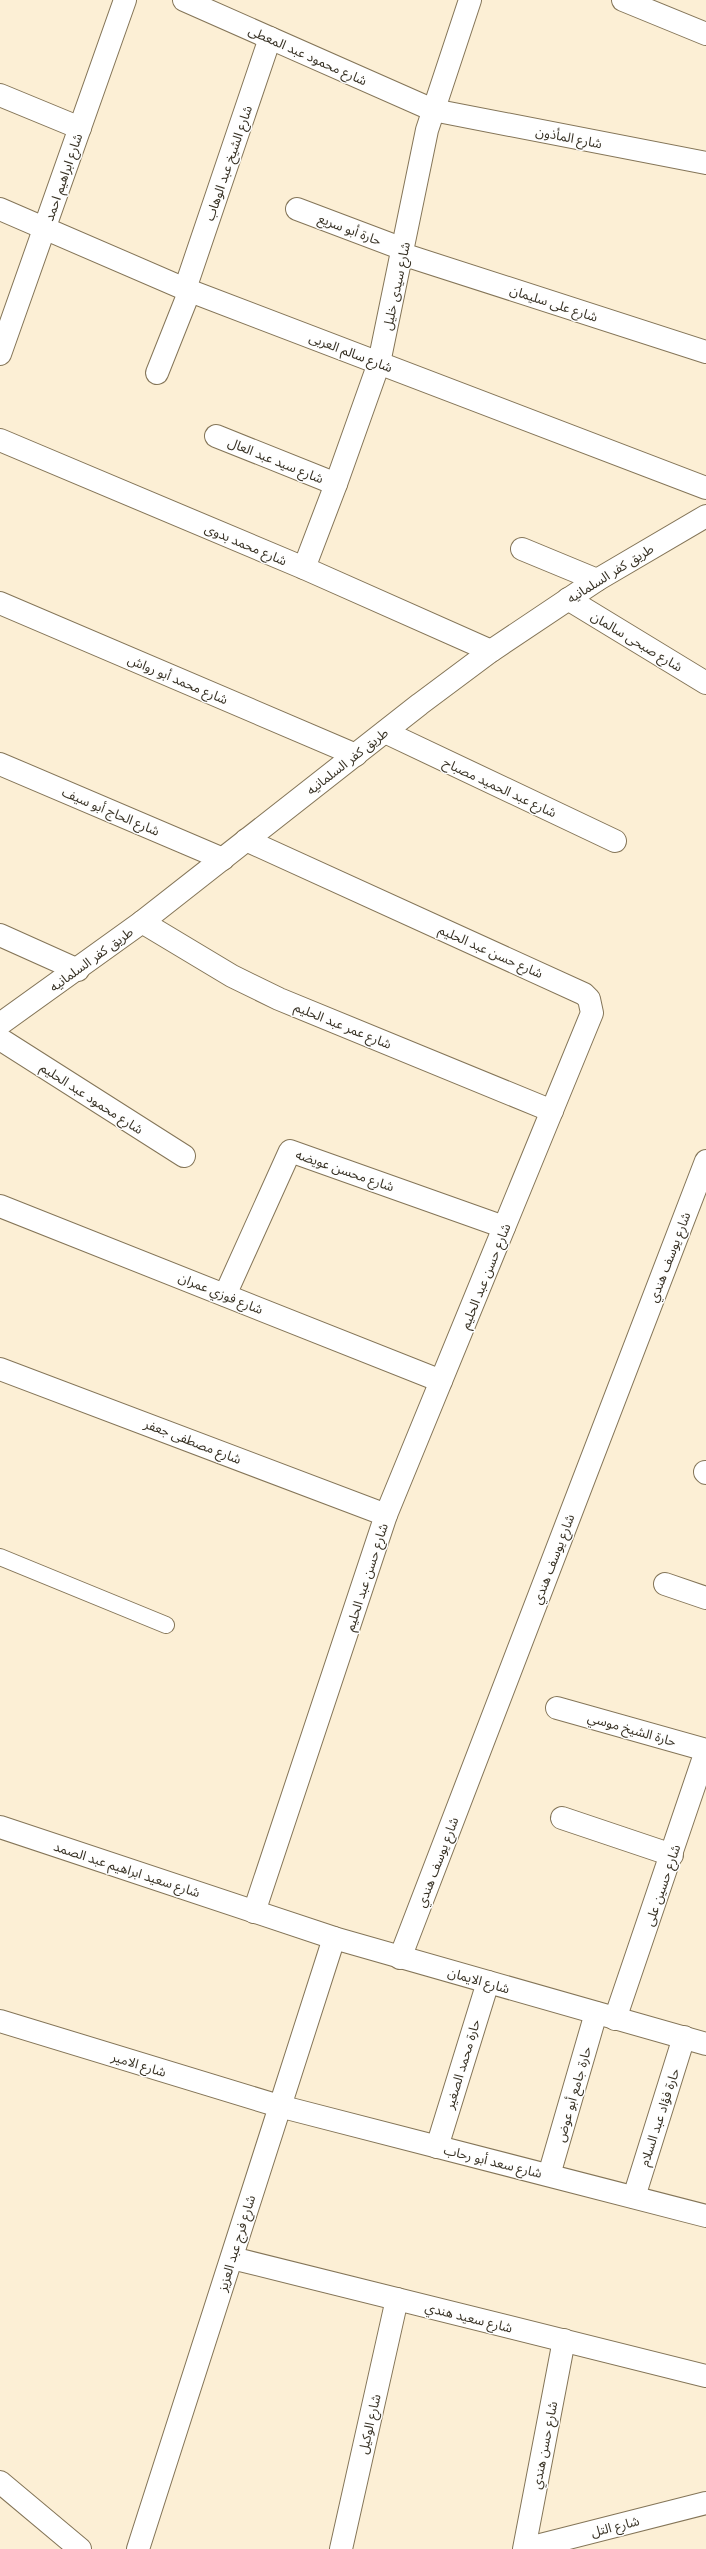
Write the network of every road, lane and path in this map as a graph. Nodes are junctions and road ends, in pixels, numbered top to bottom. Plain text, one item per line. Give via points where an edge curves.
1 (125, 0) edge
2 (184, 0) edge
3 (470, 0) edge
4 (623, 0) edge
5 (706, 34) edge
6 (270, 38) junction
7 (0, 95) edge
8 (433, 110) junction
9 (80, 128) junction
10 (706, 163) edge
11 (0, 209) edge
12 (297, 209) dead end
13 (45, 228) junction
14 (403, 251) junction
15 (188, 289) junction
16 (706, 352) edge
17 (0, 354) edge
18 (379, 363) junction
19 (157, 374) dead end
20 (216, 436) dead end
21 (0, 440) edge
22 (336, 484) junction
23 (706, 488) edge
24 (706, 516) edge
25 (522, 549) dead end
26 (304, 568) junction
27 (597, 580) junction
28 (568, 599) junction
29 (0, 603) edge
30 (491, 651) junction
31 (706, 683) edge
32 (385, 732) junction
33 (356, 755) junction
34 (0, 764) edge
35 (246, 840) junction
36 (615, 841) dead end
37 (223, 859) junction
38 (142, 922) junction
39 (0, 935) edge
40 (78, 970) junction
41 (0, 1024) edge
42 (0, 1039) edge
43 (552, 1110) junction
44 (184, 1156) dead end
45 (706, 1161) edge
46 (0, 1206) edge
47 (504, 1228) junction
48 (225, 1295) junction
49 (0, 1369) edge
50 (441, 1381) junction
51 (386, 1515) junction
52 (0, 1557) edge
53 (665, 1584) dead end
54 (706, 1598) edge
55 (166, 1625) dead end
56 (557, 1708) dead end
57 (706, 1750) edge
58 (700, 1786) edge
59 (562, 1818) dead end
60 (0, 1827) edge
61 (672, 1855) junction
62 (254, 1912) junction
63 (334, 1938) junction
64 (400, 1958) junction
65 (488, 1982) junction
66 (606, 2016) junction
67 (0, 2021) edge
68 (684, 2038) junction
69 (706, 2044) edge
70 (279, 2106) junction
71 (437, 2146) junction
72 (549, 2175) junction
73 (634, 2197) junction
74 (706, 2216) edge
75 (232, 2258) junction
76 (397, 2299) junction
77 (564, 2340) junction
78 (706, 2376) edge
79 (0, 2482) edge
80 (705, 2506) edge
81 (80, 2549) edge
82 (138, 2549) edge
83 (341, 2549) edge
84 (525, 2549) edge

1 - 9 street, شارع ابراهيم احمد
2 - 6 street, شارع محمود عبد المعطى
3 - 8 street, شارع سيدى خليل
4 - 5 street
6 - 8 street, شارع محمود عبد المعطى
6 - 15 street, شارع الشيخ عبد الوهاب
7 - 9 street
8 - 10 street, شارع المأذون
8 - 14 street, شارع سيدى خليل
9 - 13 street, شارع ابراهيم احمد
11 - 13 street, شارع سالم العربى
12 - 14 street, حارة أبو سريع
13 - 15 street, شارع سالم العربى
13 - 17 street, شارع ابراهيم احمد
14 - 16 street, شارع على سليمان
14 - 18 street, شارع سيدى خليل
15 - 18 street, شارع سالم العربى
15 - 19 street, شارع الشيخ عبد الوهاب
18 - 22 street, شارع سيدى خليل
18 - 23 street, شارع سالم العربى
20 - 22 street, شارع سيد عبد العال
21 - 26 street, شارع محمد بدوى
22 - 26 street, شارع سيدى خليل
24 - 27 street, طريق كفر السلمانيه
25 - 27 street
26 - 30 street, شارع محمد بدوى
27 - 28 street, طريق كفر السلمانيه
28 - 30 street, طريق كفر السلمانيه
28 - 31 street, شارع صبحى سالمان
29 - 33 street, شارع محمد أبو رواش
30 - 32 street, طريق كفر السلمانيه
32 - 33 street, طريق كفر السلمانيه
32 - 36 street, شارع عبد الحميد مصباح
33 - 35 street, طريق كفر السلمانيه
34 - 37 street, شارع الحاج أبو سيف
35 - 37 street, طريق كفر السلمانيه
35 - 43 street, شارع حسن عبد الحليم via 584,994 592,1006 592,1013
37 - 38 street, طريق كفر السلمانيه
38 - 40 street, طريق كفر السلمانيه
38 - 43 street, شارع عمر عبد الحليم via 232,976 279,999
39 - 40 street
40 - 41 street, طريق كفر السلمانيه
42 - 44 street, شارع محمود عبد الحليم
43 - 47 street, شارع حسن عبد الحليم
45 - 64 street, شارع يوسف هندي
46 - 48 street, شارع فوزي عمران
47 - 48 street, شارع محسن عويضه via 290,1151
47 - 50 street, شارع حسن عبد الحليم
48 - 50 street, شارع فوزي عمران
49 - 51 street, شارع مصطفى جعفر
50 - 51 street, شارع حسن عبد الحليم
51 - 62 street, شارع حسن عبد الحليم
52 - 55 lane
53 - 54 street
56 - 57 street, حارة الشيخ موسي
57 - 58 street, شارع حسين على
58 - 61 street, شارع حسين على
59 - 61 street
60 - 62 street, شارع سعيد ابراهيم عبد الصمد
61 - 66 street, شارع حسين على
62 - 63 street, شارع الايمان
63 - 64 street, شارع الايمان
63 - 70 street, شارع فرج عبد العزيز
64 - 65 street, شارع الايمان
65 - 66 street, شارع الايمان
65 - 71 street, حارة محمد الصغير
66 - 68 street, شارع الايمان
66 - 72 street, حارة جامع أبو عوض
67 - 70 street, شارع الامير
68 - 69 street, شارع الايمان
68 - 73 street, حارة فؤاد عبد السلام
70 - 71 street, شارع سعد أبو رحاب
70 - 75 street, شارع فرج عبد العزيز
71 - 72 street, شارع سعد أبو رحاب
72 - 73 street, شارع سعد أبو رحاب
73 - 74 street, شارع سعد أبو رحاب
75 - 76 street, شارع سعيد هندي
75 - 82 street, شارع فرج عبد العزيز
76 - 77 street, شارع سعيد هندي
76 - 83 street, شارع الوكيل
77 - 78 street, شارع سعيد هندي
77 - 84 street, شارع حسن هندي
79 - 81 street
80 - 84 street, شارع التل

